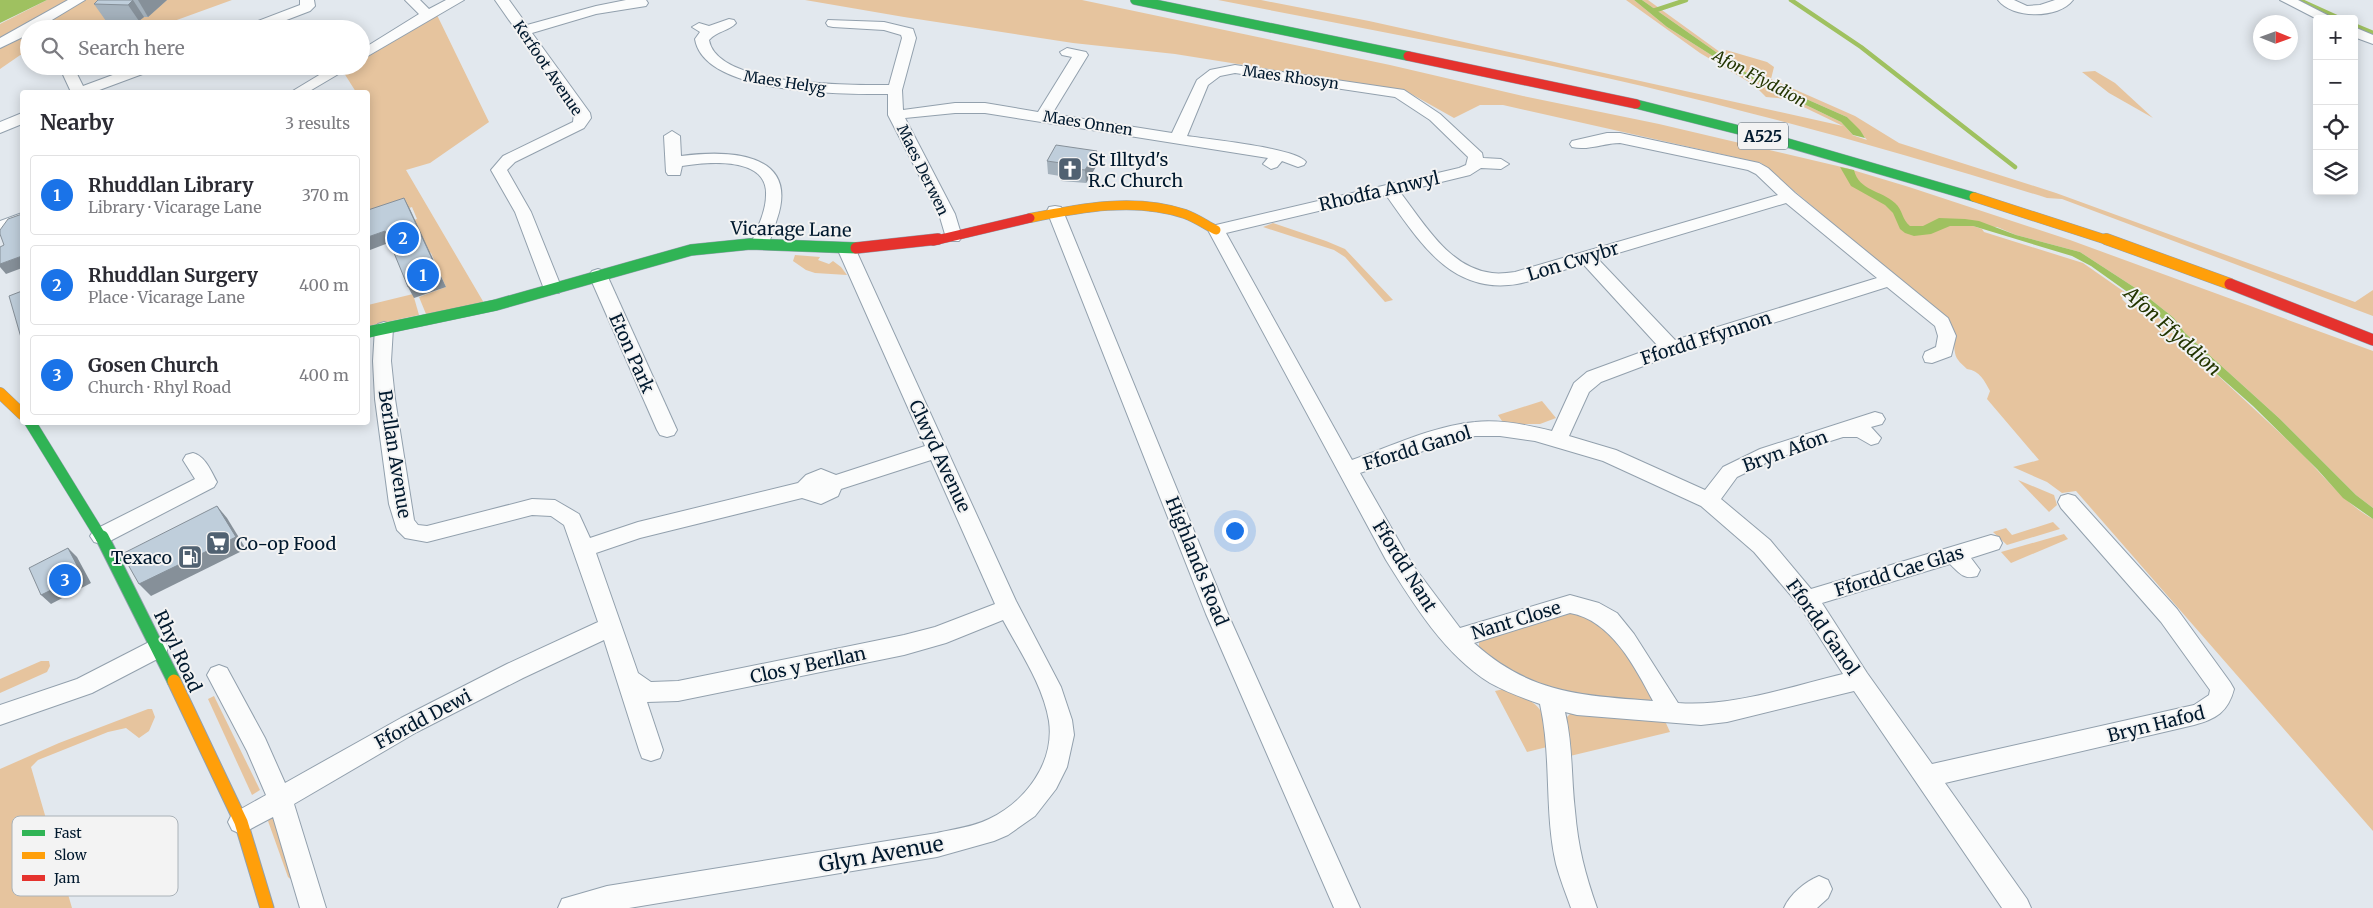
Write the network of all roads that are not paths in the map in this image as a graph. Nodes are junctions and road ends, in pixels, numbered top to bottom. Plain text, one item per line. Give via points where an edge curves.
1 (78, 0) edge
2 (412, 0) edge
3 (457, 0) edge
4 (502, 0) edge
5 (1135, 0) edge
6 (1187, 0) edge
7 (2005, 0) edge
8 (2066, 0) edge
9 (2287, 0) edge
10 (622, 2) edge
11 (641, 3) dead end
12 (306, 4) edge
13 (428, 15) junction
14 (2319, 15) edge
15 (43, 20) edge
16 (270, 20) edge
17 (729, 23) dead end
18 (833, 23) dead end
19 (524, 31) junction
20 (20, 33) edge
21 (2358, 33) edge
22 (2373, 40) edge
23 (0, 44) edge
24 (370, 50) edge
25 (1078, 51) dead end
26 (1464, 56) dead end
27 (71, 75) edge
28 (126, 75) edge
29 (329, 75) edge
30 (79, 90) edge
31 (85, 90) edge
32 (302, 90) edge
33 (895, 90) junction
34 (896, 115) junction
35 (1044, 116) junction
36 (20, 119) edge
37 (0, 128) edge
38 (672, 136) dead end
39 (1178, 138) junction
40 (1585, 140) dead end
41 (1298, 162) dead end
42 (1476, 162) junction
43 (1501, 164) dead end
44 (1390, 189) junction
45 (1789, 198) junction
46 (1055, 211) junction
47 (20, 219) edge
48 (2093, 223) dead end
49 (0, 227) edge
50 (1216, 230) junction
51 (953, 237) junction
52 (2139, 238) dead end
53 (760, 244) junction
54 (846, 248) junction
55 (1586, 256) junction
56 (598, 275) junction
57 (1889, 280) junction
58 (552, 289) junction
59 (376, 330) edge
60 (2373, 340) edge
61 (1672, 348) junction
62 (1943, 357) dead end
63 (2, 389) edge
64 (20, 412) edge
65 (34, 425) edge
66 (1873, 429) dead end
67 (667, 430) dead end
68 (1558, 439) junction
69 (937, 450) junction
70 (193, 460) dead end
71 (1348, 469) junction
72 (1708, 500) junction
73 (2071, 515) dead end
74 (101, 536) junction
75 (1991, 543) dead end
76 (584, 549) junction
77 (1807, 598) junction
78 (1009, 608) junction
79 (610, 628) junction
80 (1456, 639) junction
81 (157, 648) junction
82 (1037, 662) joint
83 (625, 668) junction
84 (219, 674) dead end
85 (1860, 680) junction
86 (1550, 698) junction
87 (0, 714) edge
88 (1672, 714) junction
89 (651, 750) dead end
90 (1928, 776) junction
91 (280, 799) junction
92 (241, 822) junction
93 (607, 904) edge
94 (267, 908) edge
95 (313, 908) edge
96 (571, 908) edge
97 (1347, 908) edge
98 (1584, 908) edge
99 (2018, 908) edge

1 - 15 street
2 - 13 street
3 - 13 street
4 - 19 street, Kerfoot Avenue
5 - 60 main road, A525 via 1676,114 1799,145 1903,174 2072,229
6 - 26 main road
7 - 8 street via 2015,9 2031,10 2049,8
9 - 14 street
10 - 11 street
10 - 19 street
12 - 16 street
13 - 24 street
17 - 33 street, Maes Helyg via 704,29 702,44 711,57 730,71 826,90
18 - 33 street, Maes Derwen via 884,26 908,32
19 - 58 street, Kerfoot Avenue via 583,118 579,125 509,159 500,170 523,212
20 - 23 street
21 - 22 street
25 - 35 street
27 - 30 street
28 - 31 street
29 - 32 street
33 - 34 street, Maes Derwen
34 - 35 street, Maes Onnen via 970,107
34 - 51 street, Maes Derwen via 947,214
35 - 39 street, Maes Onnen
36 - 37 street
38 - 53 street via 674,167 720,158 740,160 757,167 770,178 774,189 772,203
39 - 41 street, Maes Onnen
39 - 42 street, Maes Rhosyn via 1202,83 1215,73 1235,69 1399,94 1435,117 1472,149
40 - 45 street via 1620,138 1753,166 1774,181
42 - 43 street
42 - 44 street, Rhodfa Anwyl via 1473,168 1464,172
44 - 50 street, Rhodfa Anwyl
44 - 55 street, Lon Cwybr via 1432,244 1455,268 1468,274 1499,281
45 - 55 street, Lon Cwybr
45 - 57 street
46 - 50 main road, Vicarage Lane via 1138,206 1190,216
46 - 51 main road, Vicarage Lane
46 - 97 street, Highlands Road via 1217,614
47 - 49 street
48 - 52 main road
50 - 71 street, Ffordd Nant
51 - 54 main road, Vicarage Lane
53 - 54 main road, Vicarage Lane
53 - 56 main road, Vicarage Lane via 681,252
54 - 69 street, Clwyd Avenue
55 - 61 street
56 - 58 main road, Vicarage Lane
56 - 67 street, Eton Park
57 - 61 street, Ffordd Ffynnon
57 - 62 street via 1942,322 1948,342
58 - 59 main road, Vicarage Lane via 496,305
59 - 76 street, Berllan Avenue via 404,524 412,532 427,534 532,507 555,508 572,520
61 - 68 street, Ffordd Ffynnon via 1594,376 1581,388
63 - 64 main road
65 - 74 main road, Rhyl Road
66 - 72 street, Bryn Afon via 1842,430 1767,454 1730,472
68 - 71 street, Ffordd Ganol via 1500,429 1475,429 1447,435
68 - 72 street, Ffordd Ganol via 1609,455
69 - 76 street via 832,484 828,479 813,480 807,489 638,530
69 - 78 street, Clwyd Avenue
70 - 74 street via 207,482
71 - 80 street, Ffordd Nant via 1420,597
72 - 77 street, Ffordd Ganol via 1762,546
73 - 90 street, Bryn Hafod via 2171,619 2222,688 2219,700 2212,710
74 - 81 main road, Rhyl Road
75 - 77 street, Ffordd Cae Glas via 1962,563
76 - 79 street, Berllan Avenue
77 - 85 street, Ffordd Ganol
78 - 82 street, Clwyd Avenue
78 - 83 street, Clos y Berllan via 938,636 904,645 678,691 653,694 638,690
79 - 83 street, Berllan Avenue
79 - 91 street, Ffordd Dewi via 515,671 409,725
80 - 86 street, Ffordd Nant via 1495,674
80 - 88 street, Nant Close via 1570,604 1584,606 1608,620 1656,684
81 - 87 street via 84,686
81 - 92 main road, Rhyl Road
82 - 93 street, Glyn Avenue via 1060,718 1062,736 1045,788 1006,823 985,833 937,845
83 - 89 street, Berllan Avenue
84 - 91 street via 257,746
85 - 88 street via 1727,712 1701,716
85 - 90 street, Ffordd Ganol
86 - 88 street via 1577,705
86 - 98 street via 1558,731 1562,811 1569,864
90 - 99 street, Ffordd Ganol
91 - 92 street, Ffordd Dewi
91 - 95 street
92 - 94 main road, Rhyl Road
93 - 96 street, Glyn Avenue

